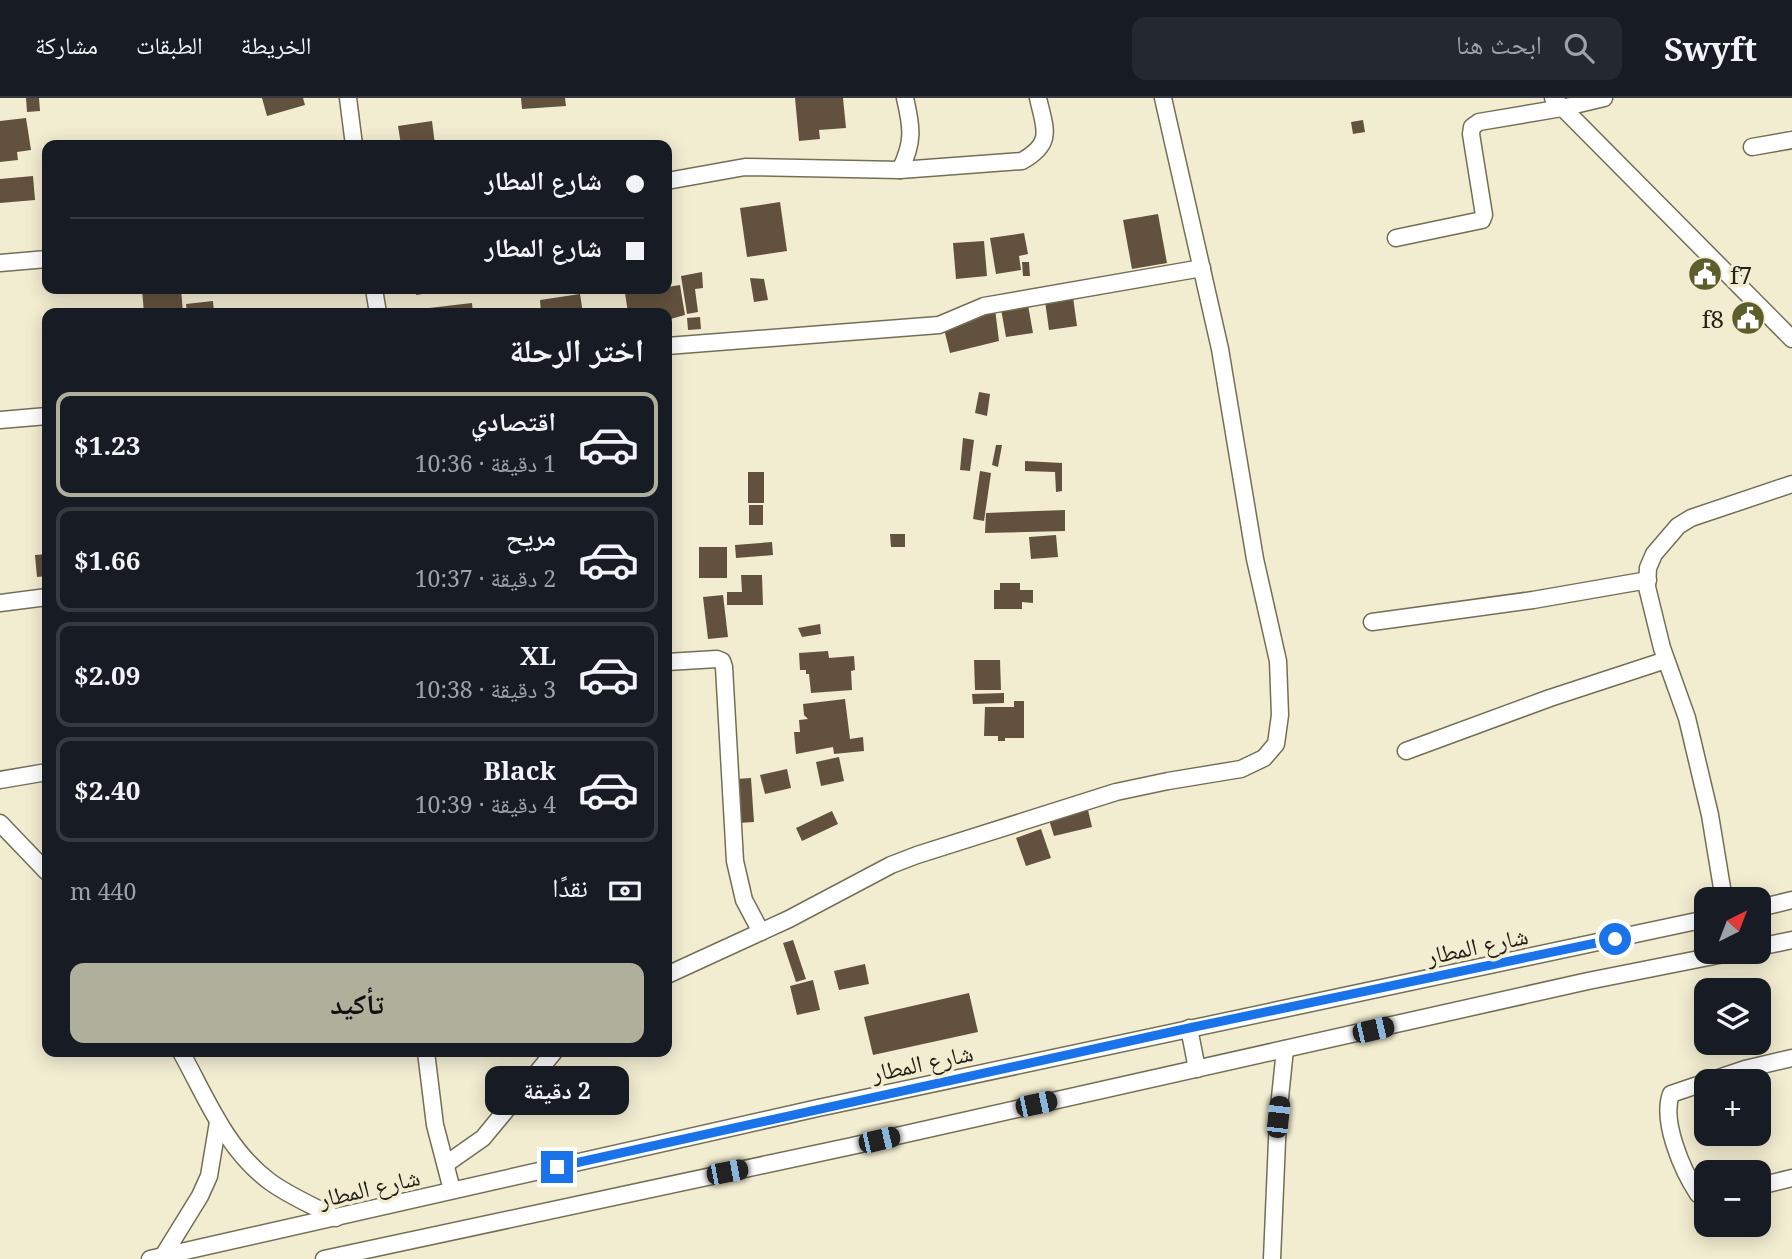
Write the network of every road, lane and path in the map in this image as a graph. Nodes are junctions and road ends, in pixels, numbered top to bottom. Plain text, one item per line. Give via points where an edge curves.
1 (348, 98) edge
2 (905, 98) edge
3 (1038, 98) edge
4 (1163, 98) edge
5 (1604, 98) edge
6 (1557, 103) edge
7 (353, 140) edge
8 (1792, 140) edge
9 (1752, 147) dead end
10 (901, 170) junction
11 (672, 180) edge
12 (1396, 238) dead end
13 (42, 259) edge
14 (0, 263) edge
15 (1202, 268) junction
16 (1792, 339) edge
17 (672, 346) edge
18 (42, 416) edge
19 (0, 420) edge
20 (1792, 484) edge
21 (1648, 580) junction
22 (42, 598) edge
23 (0, 603) edge
24 (1372, 622) dead end
25 (1666, 660) junction
26 (672, 663) edge
27 (1406, 751) dead end
28 (42, 773) edge
29 (0, 780) edge
30 (0, 822) edge
31 (42, 867) edge
32 (1722, 887) edge
33 (1792, 900) edge
34 (1771, 905) edge
35 (1694, 922) edge
36 (761, 932) junction
37 (1792, 940) edge
38 (1771, 944) edge
39 (1694, 960) edge
40 (672, 973) edge
41 (1189, 1028) junction
42 (1285, 1049) junction
43 (184, 1057) edge
44 (427, 1057) edge
45 (550, 1057) edge
46 (1792, 1058) edge
47 (1197, 1069) junction
48 (218, 1122) junction
49 (446, 1164) junction
50 (1792, 1178) edge
51 (1771, 1183) edge
52 (1694, 1187) edge
53 (452, 1190) junction
54 (336, 1218) junction
55 (157, 1258) edge
56 (324, 1259) edge
57 (1272, 1259) edge

1 - 7 street
2 - 10 street via 912,131
3 - 10 street via 1044,142 1021,161
4 - 15 street
5 - 6 street
6 - 12 street via 1472,127 1482,220
6 - 16 street
8 - 9 street
10 - 11 street via 745,167
13 - 14 street
15 - 17 street via 984,306 939,325
15 - 36 street via 1278,661 1280,715 1272,752 1241,769 1116,792 917,855
18 - 19 street
20 - 21 street via 1678,526 1654,554
21 - 24 street
21 - 25 street
22 - 23 street
25 - 27 street
25 - 32 street via 1687,718
26 - 36 street via 717,659 724,667 735,861 744,900
28 - 29 street
30 - 31 street
33 - 34 street
35 - 41 street, شارع المطار
36 - 40 street
37 - 38 street
39 - 42 street
41 - 47 street
41 - 53 street, شارع المطار
42 - 47 street
42 - 57 street
43 - 48 street
44 - 49 street via 435,1125
45 - 49 street via 483,1138
46 - 52 street via 1671,1094 1668,1102 1679,1160
47 - 56 street
48 - 54 street via 251,1166
48 - 55 street via 209,1176
49 - 53 street
50 - 51 street
53 - 54 street, شارع المطار
54 - 55 street, شارع المطار

